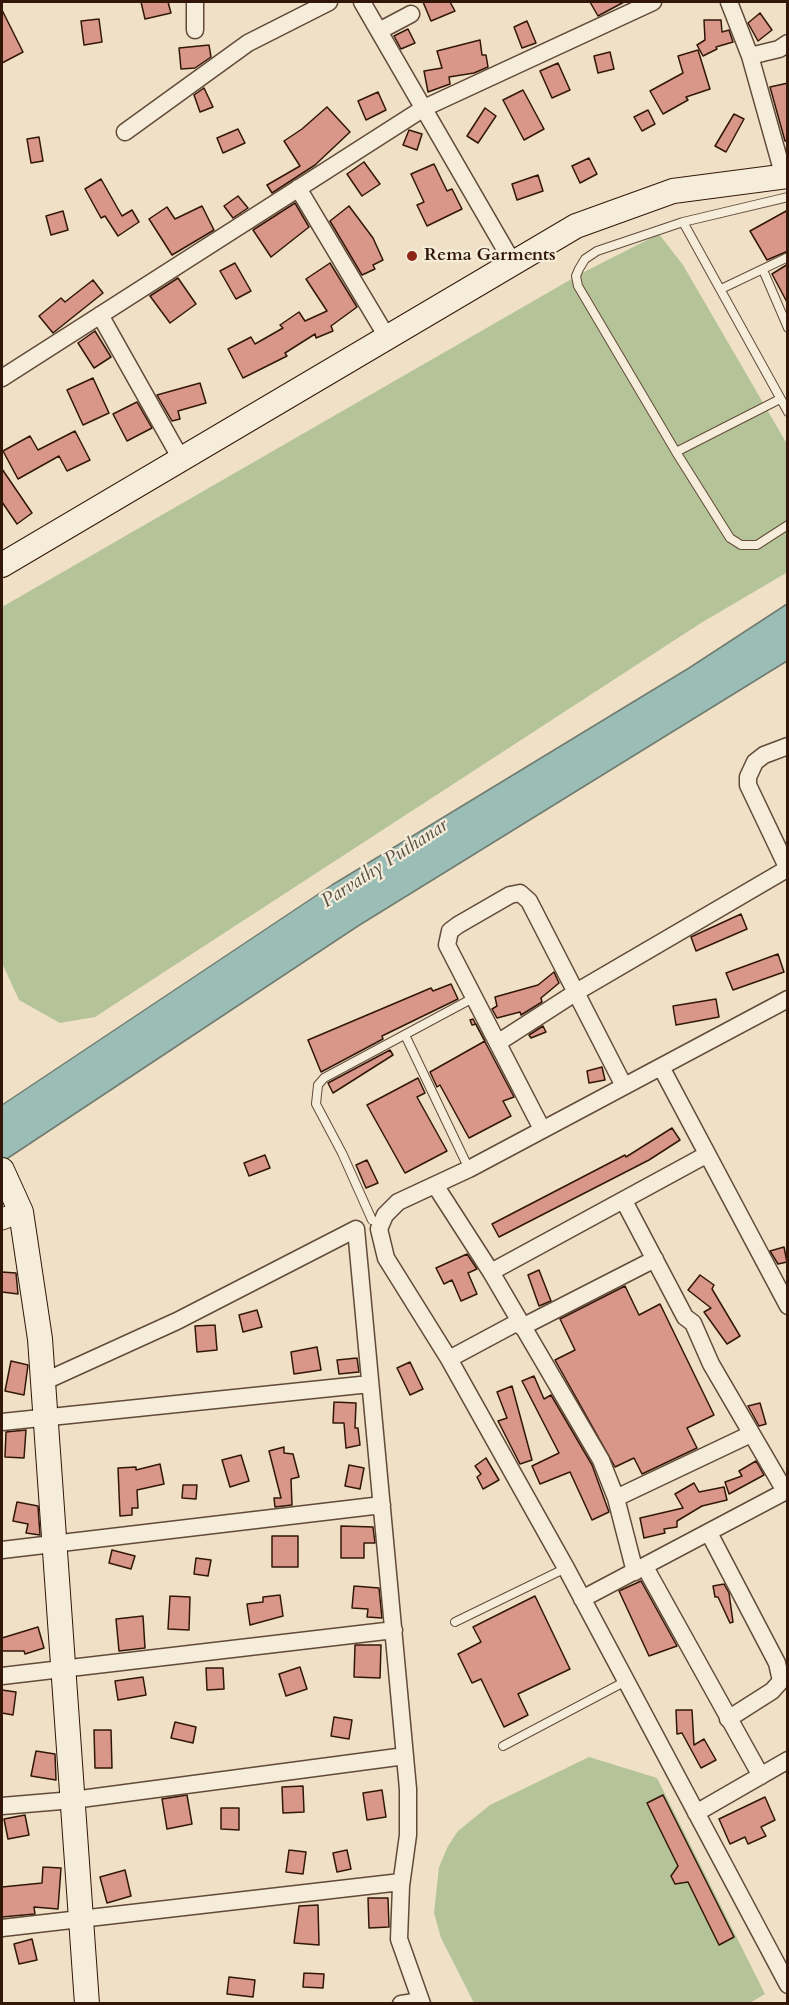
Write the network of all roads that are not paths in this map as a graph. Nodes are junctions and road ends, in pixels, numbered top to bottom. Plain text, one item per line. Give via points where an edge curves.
1 (195, 2) edge
2 (328, 2) edge
3 (363, 2) edge
4 (653, 2) edge
5 (729, 2) edge
6 (411, 14) dead end
7 (195, 30) dead end
8 (379, 31) junction
9 (788, 44) edge
10 (750, 56) junction
11 (424, 108) junction
12 (125, 132) dead end
13 (786, 183) edge
14 (298, 188) junction
15 (683, 222) junction
16 (788, 257) edge
17 (513, 263) junction
18 (763, 270) junction
19 (721, 289) junction
20 (100, 315) junction
21 (788, 328) edge
22 (387, 337) junction
23 (2, 378) edge
24 (780, 399) junction
25 (788, 412) edge
26 (676, 452) junction
27 (181, 459) junction
28 (788, 525) edge
29 (2, 565) edge
30 (788, 746) edge
31 (787, 869) edge
32 (578, 991) junction
33 (475, 997) junction
34 (788, 999) edge
35 (405, 1035) junction
36 (499, 1042) junction
37 (661, 1066) junction
38 (624, 1086) junction
39 (543, 1129) junction
40 (706, 1155) junction
41 (469, 1169) junction
42 (2, 1170) edge
43 (435, 1185) junction
44 (624, 1201) junction
45 (11, 1215) edge
46 (378, 1217) junction
47 (655, 1259) junction
48 (491, 1272) junction
49 (788, 1306) edge
50 (520, 1324) junction
51 (449, 1359) junction
52 (43, 1382) junction
53 (370, 1384) junction
54 (45, 1417) junction
55 (2, 1422) edge
56 (751, 1434) junction
57 (786, 1491) edge
58 (616, 1498) junction
59 (382, 1505) junction
60 (709, 1533) junction
61 (54, 1545) junction
62 (2, 1551) edge
63 (566, 1568) junction
64 (640, 1570) junction
65 (582, 1599) junction
66 (455, 1622) dead end
67 (394, 1630) junction
68 (63, 1670) junction
69 (2, 1676) edge
70 (626, 1681) junction
71 (728, 1719) junction
72 (503, 1746) dead end
73 (405, 1756) junction
74 (788, 1760) edge
75 (761, 1776) junction
76 (72, 1800) junction
77 (2, 1806) edge
78 (696, 1813) junction
79 (401, 1882) junction
80 (81, 1920) junction
81 (2, 1928) edge
82 (788, 1985) edge
83 (422, 2002) edge
84 (87, 2004) edge
85 (401, 2004) edge

1 - 7 street
2 - 12 street via 248,43
3 - 8 street
4 - 11 street
5 - 10 street
6 - 8 street
8 - 11 street
9 - 10 street
10 - 13 street
11 - 14 street
11 - 17 street
13 - 15 lane
13 - 17 main road via 673,191 576,226
14 - 20 street
14 - 22 street
15 - 19 lane
15 - 26 lane via 597,251 585,259 576,276 578,286
16 - 18 lane
17 - 22 main road
18 - 19 lane
18 - 21 lane
19 - 24 lane
20 - 23 street
20 - 27 street
22 - 27 main road
24 - 25 lane
24 - 26 lane
26 - 28 lane via 730,538 741,545 757,545
27 - 29 main road
30 - 31 street via 764,755 755,762 748,777 748,785
31 - 32 street
32 - 33 street via 529,901 520,894 510,895 450,931 447,945
32 - 36 street
32 - 38 street
33 - 35 lane
33 - 36 street
34 - 37 street
35 - 41 lane
35 - 46 lane via 324,1078 315,1091 316,1104
36 - 39 street
37 - 38 street
37 - 40 street
38 - 39 street
39 - 41 street
40 - 44 street
40 - 49 street
41 - 43 street
42 - 45 main road
43 - 46 street via 398,1202
43 - 48 street
44 - 47 street
44 - 48 street
45 - 52 main road via 40,1339
46 - 51 street via 386,1258
47 - 50 street
47 - 56 street
48 - 50 street
50 - 51 street
50 - 58 street via 601,1460
51 - 63 street
52 - 53 street via 177,1321 356,1229
52 - 54 main road
53 - 54 street
53 - 59 street
54 - 55 street
54 - 61 main road
56 - 57 street
56 - 58 street
57 - 60 street
58 - 64 street
59 - 61 street
59 - 67 street
60 - 64 street
60 - 71 street via 777,1663 781,1681
61 - 62 street
61 - 68 main road
63 - 65 street
63 - 66 lane
64 - 65 street
64 - 71 street
65 - 70 street
67 - 68 street
67 - 73 street
68 - 69 street
68 - 76 main road
70 - 72 lane
70 - 78 street
71 - 75 street
73 - 76 street
73 - 79 street via 408,1835
74 - 75 street
75 - 78 street
76 - 77 street
76 - 80 main road
78 - 82 street
79 - 80 street
79 - 83 street via 399,1940
80 - 81 street
80 - 84 main road
83 - 85 street

